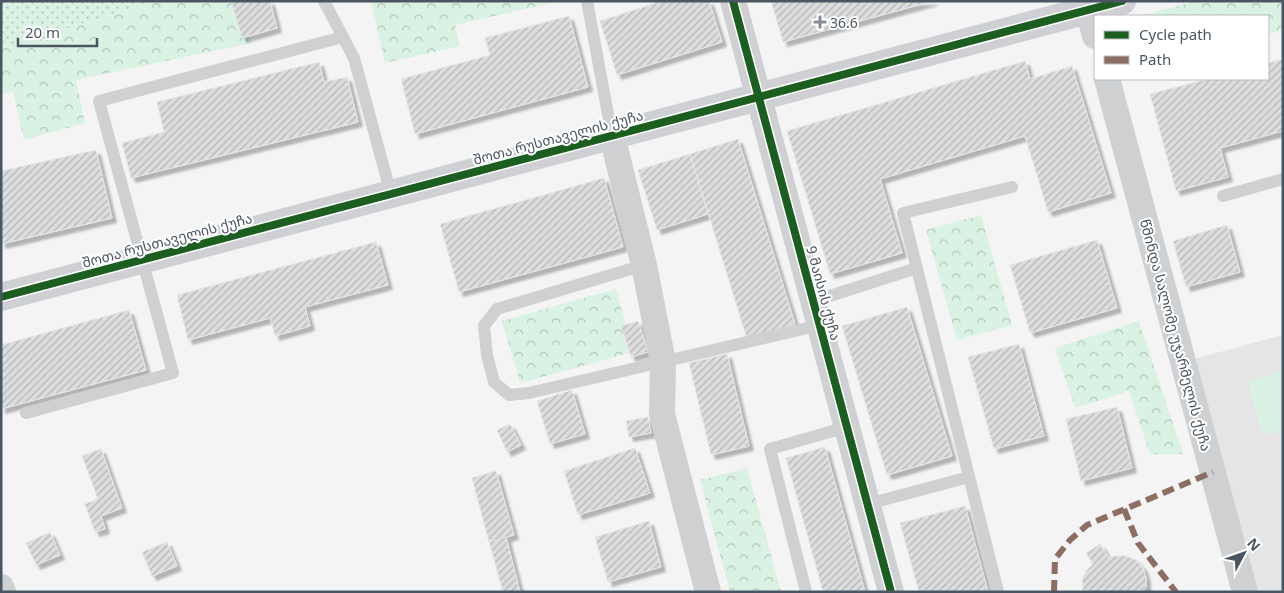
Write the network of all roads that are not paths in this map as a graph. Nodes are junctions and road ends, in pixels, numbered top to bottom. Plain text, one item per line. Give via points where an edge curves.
1 (324, 1) edge
2 (587, 1) edge
3 (733, 1) edge
4 (1122, 1) edge
5 (1087, 6) edge
6 (1094, 32) edge
7 (343, 37) junction
8 (1107, 80) edge
9 (759, 97) junction
10 (612, 136) junction
11 (1283, 179) edge
12 (1012, 187) dead end
13 (391, 194) junction
14 (1224, 196) dead end
15 (141, 260) junction
16 (644, 265) junction
17 (917, 268) junction
18 (1, 297) edge
19 (817, 313) junction
20 (663, 362) junction
21 (26, 413) dead end
22 (847, 428) junction
23 (969, 477) junction
24 (868, 504) junction
25 (1, 587) edge
26 (3, 592) edge
27 (708, 592) edge
28 (806, 592) edge
29 (891, 592) edge
30 (998, 592) edge
31 (1246, 592) edge

1 - 7 lane
2 - 10 lane
3 - 9 street, 9 მაისის ქუჩა
4 - 5 street, შოთა რუსთაველის ქუჩა
5 - 6 street
5 - 9 street, შოთა რუსთაველის ქუჩა
7 - 13 lane via 354,58
7 - 15 lane via 99,101
8 - 31 street, წმინდა სალომე უჯარმელის ქუჩა
9 - 10 street, შოთა რუსთაველის ქუჩა
9 - 19 street, 9 მაისის ქუჩა
10 - 13 street, შოთა რუსთაველის ქუჩა
10 - 16 street
11 - 14 lane
12 - 17 lane via 903,214
13 - 15 street, შოთა რუსთაველის ქუჩა
15 - 18 street, შოთა რუსთაველის ქუჩა
15 - 21 lane via 173,373
16 - 20 street
16 - 20 lane via 498,309 484,326 487,355 494,382 508,396
17 - 19 lane
17 - 23 lane
19 - 20 lane
19 - 22 street, 9 მაისის ქუჩა
20 - 27 street via 662,414
22 - 24 street, 9 მაისის ქუჩა
22 - 28 lane via 770,450
23 - 24 lane
23 - 30 lane
24 - 29 street, 9 მაისის ქუჩა
25 - 26 street

